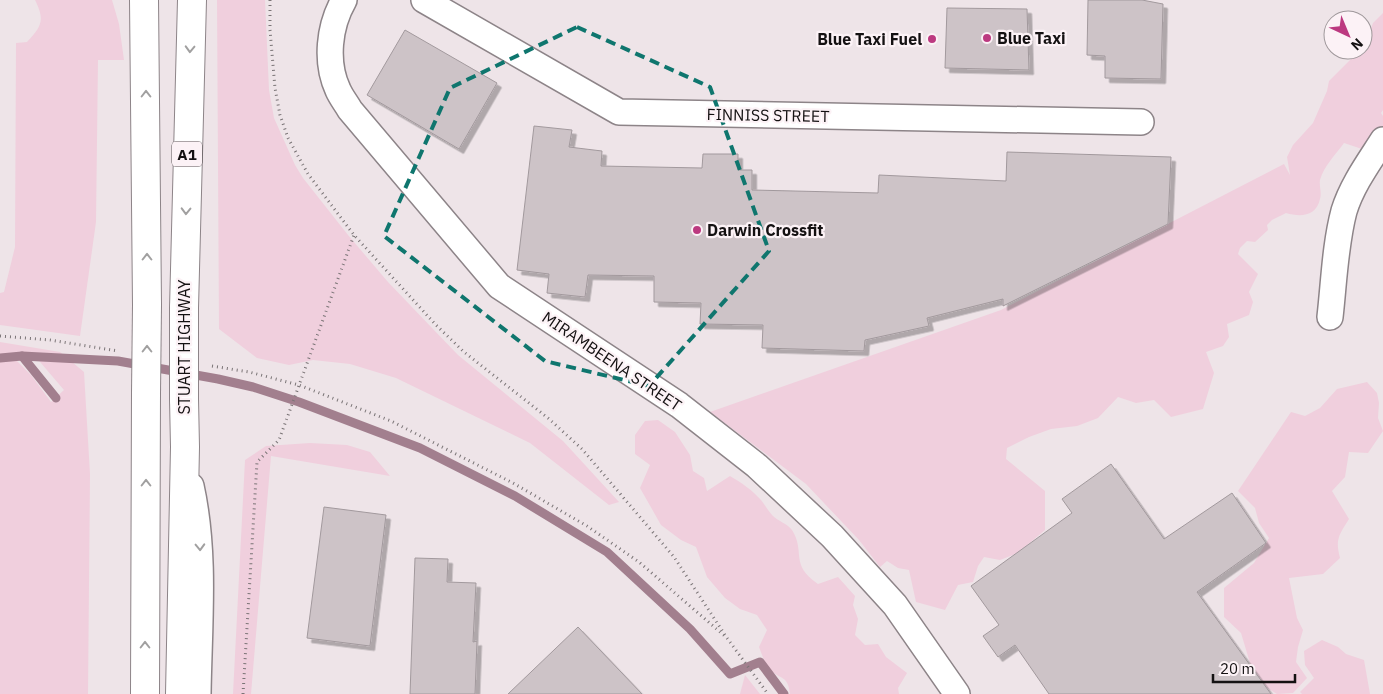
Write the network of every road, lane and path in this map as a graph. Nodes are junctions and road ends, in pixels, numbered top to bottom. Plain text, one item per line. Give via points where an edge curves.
1 (144, 0) edge
2 (192, 0) edge
3 (270, 0) edge
4 (344, 0) edge
5 (424, 0) edge
6 (1142, 122) dead end
7 (1383, 140) edge
8 (354, 235) junction
9 (1330, 317) dead end
10 (0, 336) edge
11 (126, 353) dead end
12 (209, 366) dead end
13 (299, 385) junction
14 (184, 447) junction
15 (727, 638) junction
16 (145, 694) edge
17 (180, 694) edge
18 (198, 694) edge
19 (243, 694) edge
20 (768, 694) edge
21 (957, 694) edge

16 -> 1 highway, bridge via 147,305
2 -> 14 highway, STUART HIGHWAY / A1, bridge
3 - 8 path via 275,88 288,138 308,174
4 - 21 street, MIRAMBEENA STREET via 333,29 330,55 338,89 350,110 499,286 679,406 757,466 832,536 894,605
5 - 6 street, FINNISS STREET via 619,112
7 - 9 street via 1357,181 1345,210
8 - 13 path
8 - 15 path via 464,352 582,449 674,557
10 - 11 path via 50,340
12 - 13 path
13 - 15 path via 400,424 587,526 639,562
13 - 19 path via 279,440 257,462
14 - 17 highway, STUART HIGHWAY / A1
14 -> 18 street via 200,549
15 - 20 path

